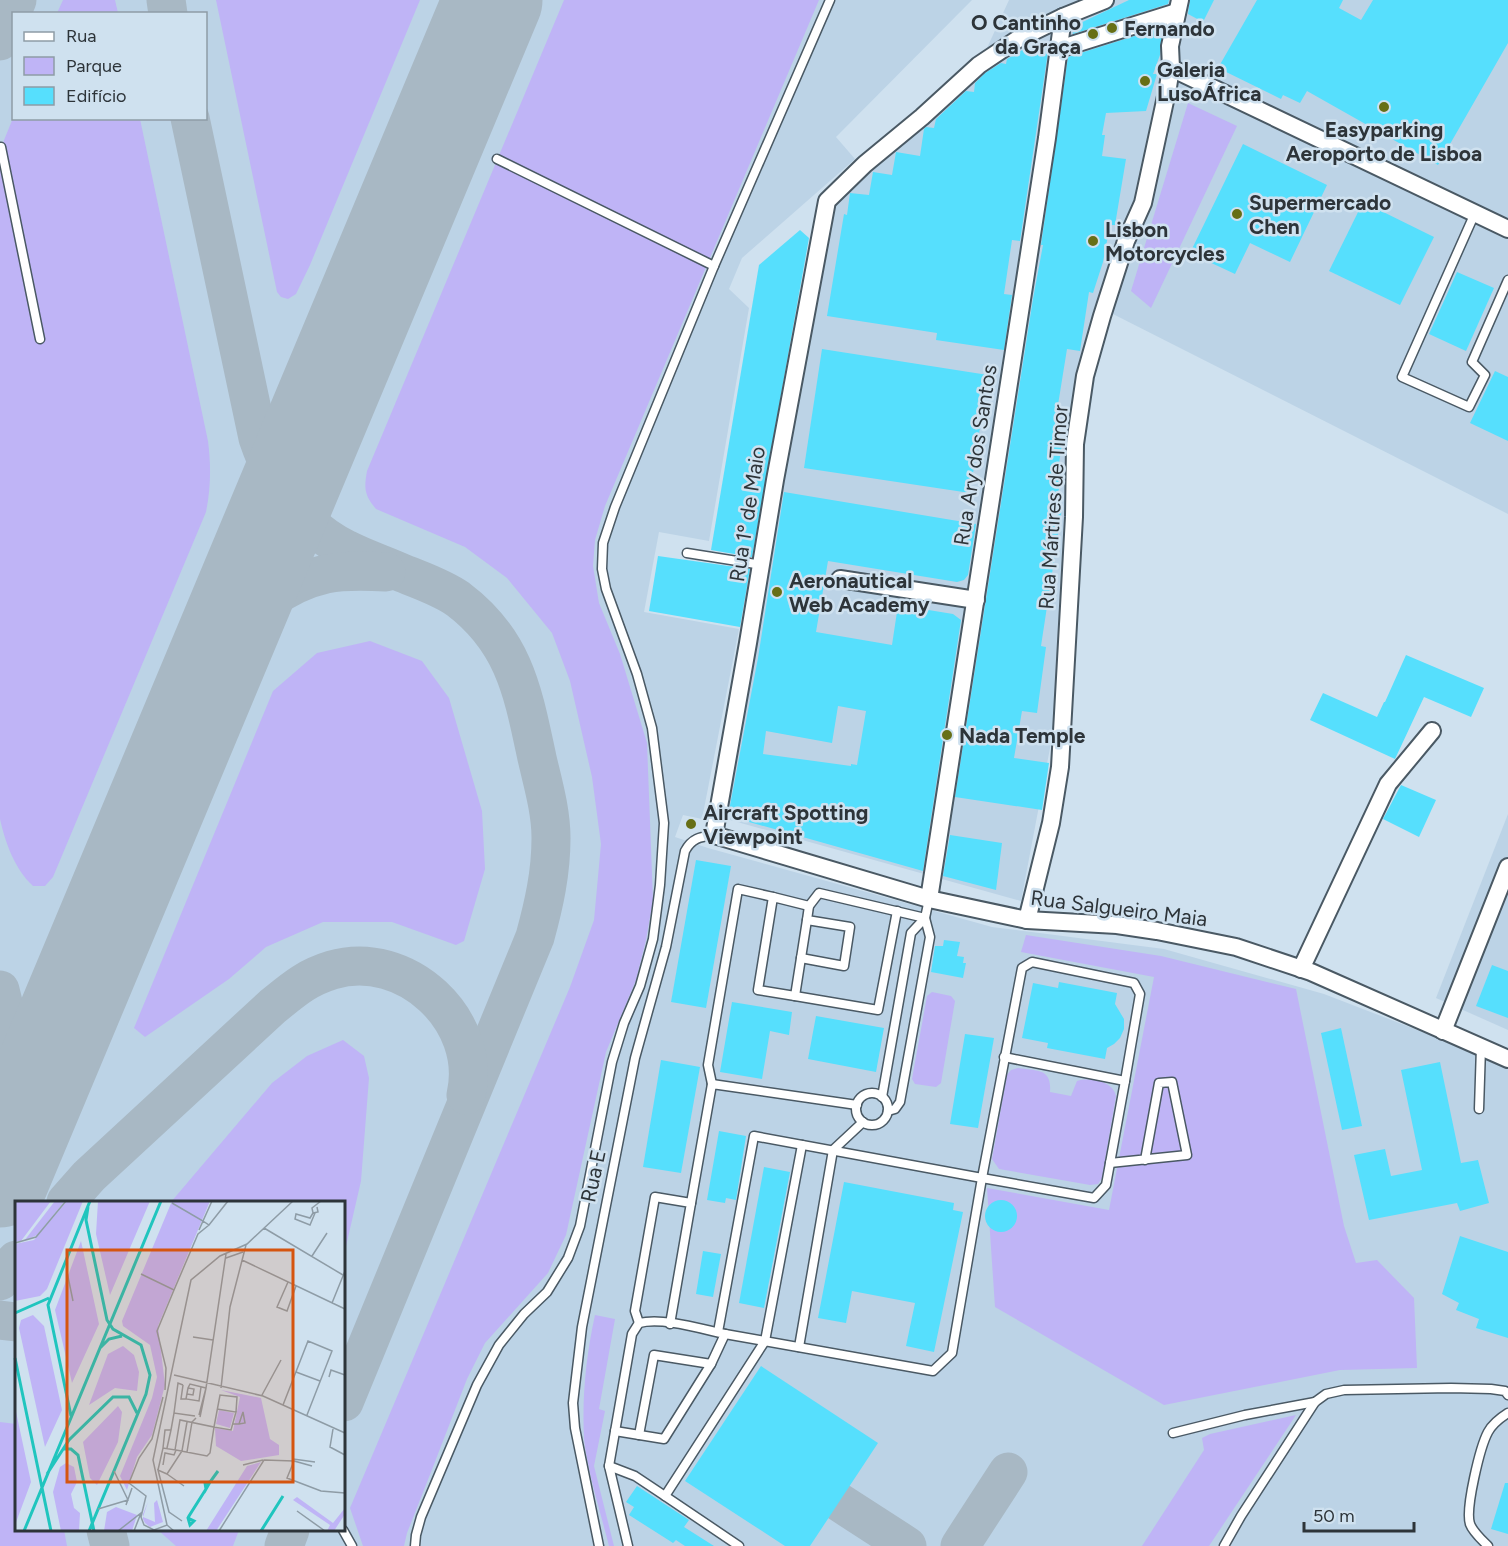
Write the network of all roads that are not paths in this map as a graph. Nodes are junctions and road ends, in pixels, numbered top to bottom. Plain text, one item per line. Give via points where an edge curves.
1 (830, 0) edge
2 (1105, 0) edge
3 (1179, 6) edge
4 (1063, 17) junction
5 (1059, 49) junction
6 (1171, 68) junction
7 (1, 147) edge
8 (497, 159) dead end
9 (1475, 213) junction
10 (1508, 229) edge
11 (714, 266) junction
12 (1508, 280) edge
13 (39, 339) dead end
14 (687, 553) dead end
15 (762, 565) junction
16 (840, 579) dead end
17 (976, 600) junction
18 (1432, 731) dead end
19 (714, 835) junction
20 (1508, 867) edge
21 (773, 897) junction
22 (928, 899) junction
23 (809, 906) junction
24 (897, 911) junction
25 (925, 918) junction
26 (807, 920) junction
27 (1027, 920) junction
28 (801, 958) junction
29 (1301, 969) junction
30 (795, 996) junction
31 (1443, 1031) junction
32 (1481, 1047) junction
33 (1004, 1057) junction
34 (1508, 1059) edge
35 (1125, 1081) junction
36 (712, 1084) junction
37 (882, 1097) junction
38 (857, 1106) junction
39 (1479, 1109) dead end
40 (888, 1111) junction
41 (863, 1122) junction
42 (802, 1145) junction
43 (833, 1150) junction
44 (1145, 1160) junction
45 (1110, 1163) junction
46 (982, 1178) junction
47 (691, 1203) junction
48 (639, 1323) junction
49 (670, 1324) junction
50 (722, 1333) junction
51 (765, 1341) junction
52 (799, 1347) junction
53 (711, 1364) junction
54 (1507, 1392) edge
55 (1315, 1402) junction
56 (1508, 1413) edge
57 (615, 1431) junction
58 (1173, 1432) dead end
59 (639, 1435) junction
60 (609, 1466) junction
61 (665, 1496) junction
62 (344, 1531) edge
63 (352, 1546) edge
64 (415, 1546) edge
65 (599, 1546) edge
66 (628, 1546) edge
67 (739, 1546) edge
68 (1224, 1546) edge
69 (1488, 1546) edge

1 - 11 lane
2 - 4 street
3 - 5 street
3 - 6 street, Rua Mártires de Timor via 1170,46
4 - 5 street, Rua Ary dos Santos
4 - 15 street, Rua 1º de Maio via 1018,39 979,66 827,201
5 - 17 street, Rua Ary dos Santos
6 - 9 street
6 - 27 street, Rua Mártires de Timor via 1143,203 1123,252 1085,376 1075,444 1060,767 1051,823
7 - 13 lane
8 - 11 lane
9 - 10 street
9 - 12 lane via 1402,377 1469,407 1485,375 1472,362
11 - 64 lane via 603,543 606,589 652,728 660,787 664,823 653,939 612,1062 580,1226 568,1258 548,1292 499,1345 483,1375 421,1517
14 - 15 lane
15 - 19 street, Rua 1º de Maio
16 - 17 street
17 - 22 street, Rua Ary dos Santos
18 - 29 street via 1388,784
19 - 22 street, Rua Salgueiro Maia
19 - 65 lane, Rua E via 696,838 685,850 666,947 635,1058 582,1327 573,1403
20 - 31 street
21 - 23 lane
21 - 30 lane via 758,990
21 - 36 lane via 738,889 708,1065
22 - 25 lane
22 - 27 street, Rua Salgueiro Maia
23 - 24 lane via 819,893
23 - 26 lane
24 - 25 lane
24 - 30 lane via 878,1010
25 - 37 lane via 911,933
25 - 40 lane via 930,937 900,1102
26 - 28 lane
26 - 28 lane via 850,927 844,966
27 - 29 street, Rua Salgueiro Maia via 1157,931 1236,947
28 - 30 lane
29 - 31 street, Rua Salgueiro Maia
31 - 32 street, Rua Salgueiro Maia
32 - 34 street, Rua Salgueiro Maia
32 - 39 lane
33 - 35 lane
33 - 35 lane via 1022,968 1032,962 1134,983 1140,994
33 - 46 lane
35 - 45 lane
36 - 38 lane
36 - 47 lane
37 - 38 lane via 869,1094
37 - 40 lane
38 - 41 lane
40 - 41 lane via 876,1125
41 - 43 lane
42 - 43 lane
42 - 50 lane via 754,1136
42 - 51 lane
43 - 46 lane
43 - 52 lane
44 - 44 lane via 1187,1155 1172,1082 1158,1083
44 - 45 lane
45 - 46 lane via 1106,1185 1094,1198
46 - 52 lane via 952,1353 933,1371
47 - 48 lane via 655,1197 635,1311
47 - 49 lane
48 - 49 lane
48 - 57 lane via 632,1334
49 - 50 lane
50 - 51 lane
50 - 53 lane
51 - 52 lane
51 - 61 lane
53 - 59 lane via 664,1439
53 - 59 lane via 654,1356
54 - 55 lane via 1452,1388 1344,1390 1326,1394
55 - 58 lane
55 - 68 lane
56 - 69 lane via 1487,1432 1470,1504 1470,1524
57 - 59 lane
57 - 60 lane
60 - 61 lane via 635,1476
60 - 66 lane
61 - 67 lane
62 - 63 lane

